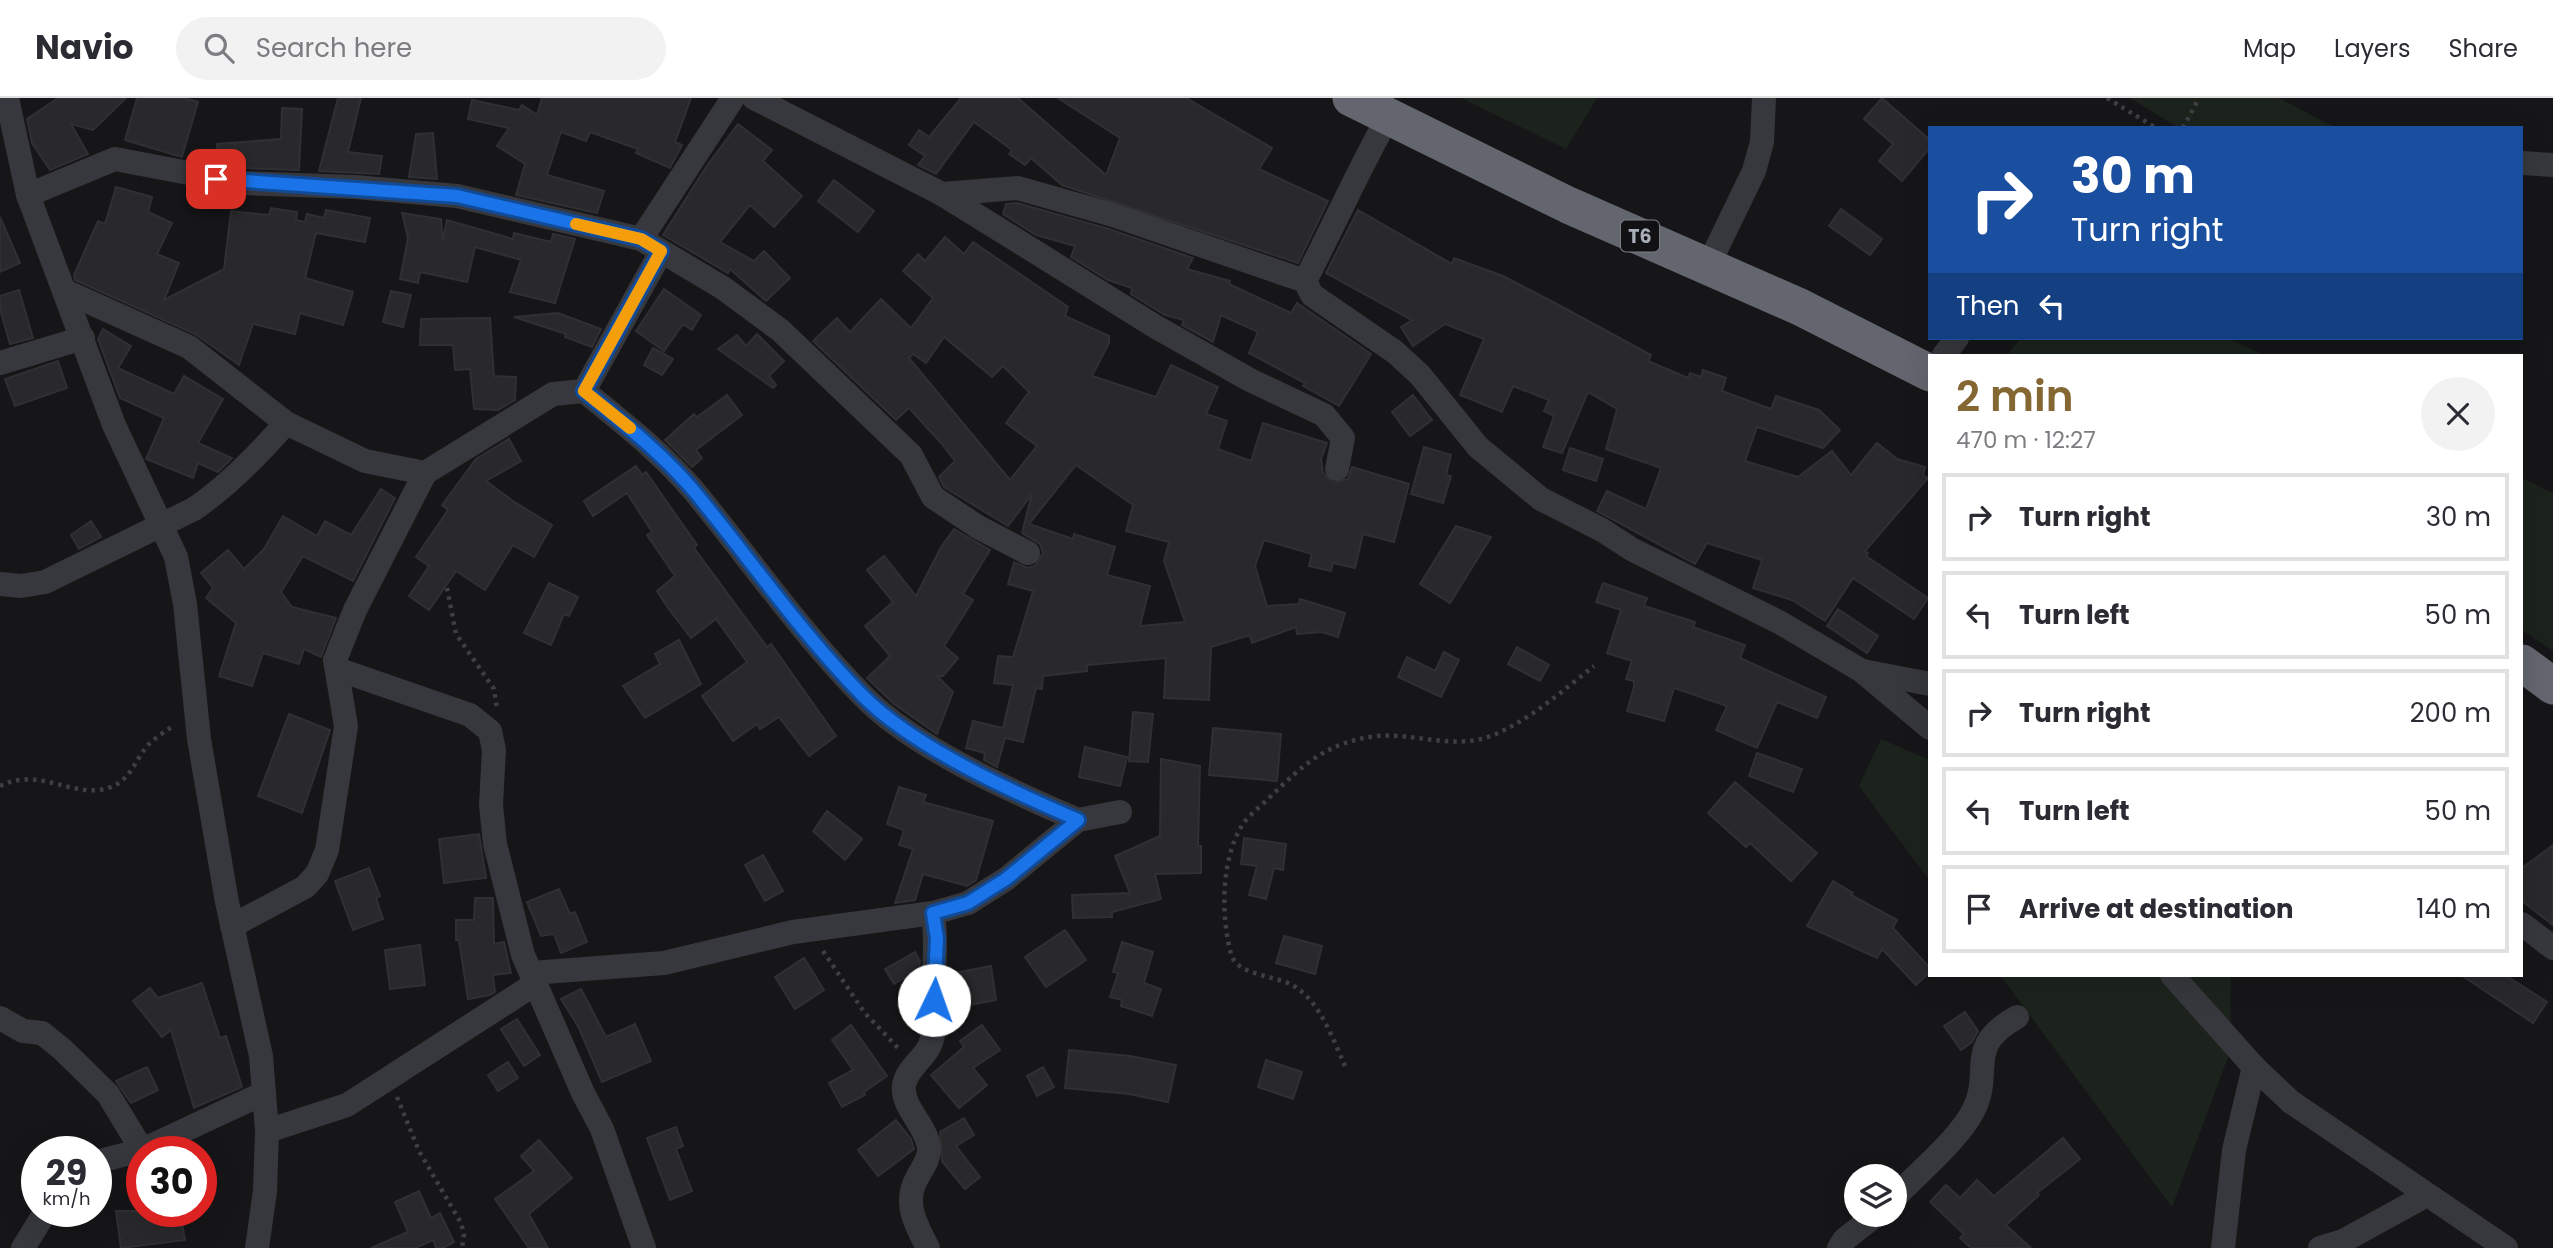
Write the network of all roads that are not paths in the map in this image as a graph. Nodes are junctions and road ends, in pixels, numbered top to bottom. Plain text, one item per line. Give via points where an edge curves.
1 (7, 98) edge
2 (733, 98) edge
3 (754, 98) edge
4 (1351, 98) edge
5 (1764, 98) edge
6 (1388, 117) junction
7 (2523, 163) edge
8 (2553, 165) edge
9 (942, 194) junction
10 (29, 195) junction
11 (651, 245) junction
12 (1708, 266) junction
13 (1305, 281) junction
14 (67, 292) junction
15 (83, 338) junction
16 (1955, 340) edge
17 (1945, 354) edge
18 (0, 363) edge
19 (1928, 372) edge
20 (584, 391) junction
21 (286, 423) junction
22 (1337, 469) dead end
23 (425, 473) junction
24 (160, 524) junction
25 (1028, 553) dead end
26 (0, 584) edge
27 (2523, 664) edge
28 (337, 669) junction
29 (1862, 671) junction
30 (1928, 684) edge
31 (2553, 687) edge
32 (1928, 726) edge
33 (1120, 812) dead end
34 (1078, 820) junction
35 (933, 913) junction
36 (2523, 925) edge
37 (232, 926) junction
38 (2553, 948) edge
39 (2174, 977) edge
40 (533, 978) junction
41 (2017, 1017) dead end
42 (0, 1018) edge
43 (2254, 1067) junction
44 (264, 1093) junction
45 (267, 1131) junction
46 (134, 1136) edge
47 (172, 1136) edge
48 (1907, 1184) edge
49 (2427, 1195) junction
50 (36, 1227) edge
51 (1860, 1227) edge
52 (23, 1248) edge
53 (257, 1248) edge
54 (644, 1248) edge
55 (928, 1248) edge
56 (1839, 1248) edge
57 (2223, 1248) edge
58 (2320, 1248) edge
59 (2506, 1248) edge

1 - 10 street
2 - 11 street
3 - 9 street
4 - 6 highway, T6
5 - 12 street via 1762,142 1754,171
6 - 12 highway, T6 via 1568,205
6 - 13 street
7 - 8 street
9 - 13 street via 1018,188 1113,215
9 - 22 street via 1156,327 1324,415 1343,438
10 - 11 street via 115,159 241,183 457,196
10 - 14 street
11 - 20 street
11 - 25 street via 723,288 780,330 911,455 933,497
12 - 19 highway, T6
13 - 29 street via 1312,295 1395,352 1478,447 1541,499 1779,622
14 - 15 street
14 - 21 street via 190,348
15 - 18 street
15 - 24 street via 114,425
16 - 17 street
20 - 23 street via 553,394
20 - 34 street via 645,441 693,490 864,697 901,728 1028,798
21 - 23 street via 365,461
21 - 24 street via 216,494
23 - 28 street via 355,610 335,660
24 - 26 street via 46,582
24 - 37 street via 177,557 196,712
27 - 31 highway
28 - 37 street via 346,726 327,850 317,874 305,887
28 - 40 street via 470,715 493,737 495,844
29 - 30 street
29 - 32 street
33 - 34 street
34 - 35 street via 1006,879 968,903
35 - 40 street via 812,930 664,962
35 - 55 street via 937,1019 928,1049 904,1082 904,1094 929,1149 910,1199
36 - 38 street
37 - 44 street via 261,1056
39 - 43 street
40 - 45 street via 389,1080 328,1113
40 - 54 street via 602,1129
41 - 48 street via 1987,1040 1980,1100 1967,1120
42 - 46 street via 23,1031 42,1033 62,1049 108,1094
43 - 49 street via 2291,1102
43 - 57 street via 2234,1150
44 - 45 street
44 - 47 street
45 - 53 street
49 - 58 street via 2343,1241
49 - 59 street
50 - 52 street
51 - 56 street

